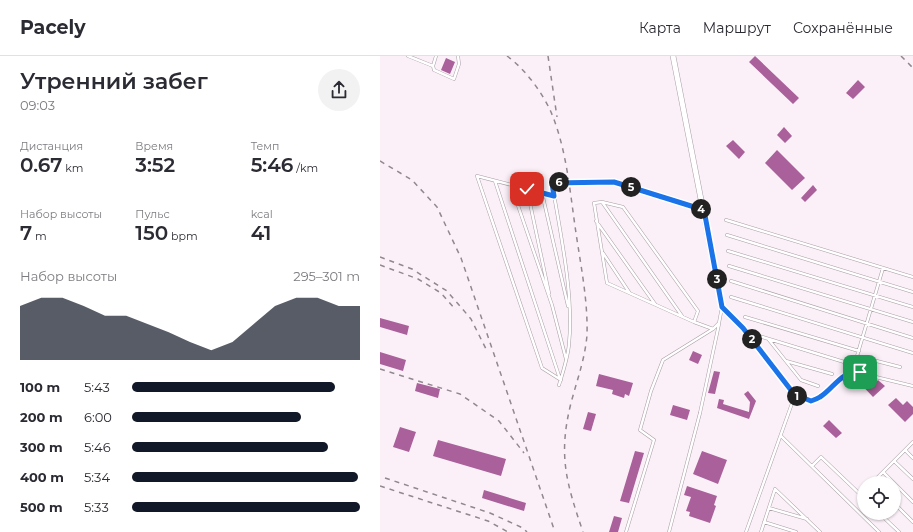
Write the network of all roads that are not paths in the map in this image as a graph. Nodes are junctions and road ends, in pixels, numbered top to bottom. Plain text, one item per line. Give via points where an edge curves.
1 (408, 56) edge
2 (436, 56) edge
3 (458, 56) edge
4 (672, 56) edge
5 (433, 66) junction
6 (495, 181) junction
7 (511, 185) junction
8 (527, 189) junction
9 (542, 193) junction
10 (554, 196) junction
11 (602, 202) junction
12 (704, 210) junction
13 (726, 220) dead end
14 (596, 221) junction
15 (727, 235) dead end
16 (601, 251) junction
17 (728, 251) dead end
18 (729, 266) dead end
19 (883, 268) junction
20 (913, 277) edge
21 (731, 281) dead end
22 (879, 282) junction
23 (913, 292) edge
24 (629, 293) junction
25 (875, 296) junction
26 (731, 297) dead end
27 (552, 305) junction
28 (655, 305) junction
29 (722, 307) junction
30 (913, 307) edge
31 (871, 309) junction
32 (570, 316) junction
33 (683, 317) junction
34 (745, 317) dead end
35 (694, 322) junction
36 (913, 322) edge
37 (719, 323) junction
38 (866, 323) junction
39 (713, 329) junction
40 (759, 336) dead end
41 (862, 337) junction
42 (913, 338) edge
43 (768, 339) junction
44 (859, 351) junction
45 (913, 353) edge
46 (857, 356) junction
47 (566, 359) junction
48 (785, 360) junction
49 (854, 365) junction
50 (900, 367) dead end
51 (852, 373) junction
52 (832, 374) dead end
53 (561, 380) junction
54 (559, 385) dead end
55 (818, 386) dead end
56 (913, 386) edge
57 (794, 394) junction
58 (781, 436) junction
59 (913, 442) edge
60 (905, 450) junction
61 (913, 458) edge
62 (894, 461) junction
63 (812, 466) junction
64 (883, 472) junction
65 (879, 476) edge
66 (913, 479) edge
67 (857, 491) edge
68 (913, 502) edge
69 (769, 508) junction
70 (901, 510) edge
71 (808, 520) junction
72 (887, 520) edge
73 (764, 522) junction
74 (913, 522) edge
75 (626, 532) edge
76 (669, 532) edge
77 (746, 532) edge
78 (761, 532) edge
79 (796, 532) edge
80 (820, 532) edge
81 (879, 532) edge
82 (899, 532) edge

1 - 5 lane
2 - 5 lane
3 - 5 lane via 459,64 454,79 434,70
4 - 12 street
6 - 7 lane
6 - 53 lane
6 - 53 lane via 478,176 542,368
7 - 8 lane
7 - 27 lane
8 - 9 lane
8 - 27 lane
9 - 10 lane
9 - 32 lane
10 - 12 lane via 552,183 614,182
10 - 32 lane
11 - 14 lane via 594,204
11 - 33 lane
11 - 35 lane via 623,207 698,311
12 - 29 street
13 - 19 lane
14 - 16 lane
14 - 28 lane
15 - 22 lane
16 - 24 lane
16 - 24 lane via 607,283
17 - 25 lane
18 - 31 lane
19 - 20 lane
19 - 22 lane
21 - 38 lane
22 - 23 lane
22 - 25 lane
24 - 28 lane
25 - 30 lane
25 - 31 lane
26 - 41 lane
27 - 47 lane
28 - 33 lane
29 - 37 lane
29 - 57 lane via 743,328
31 - 36 lane
31 - 38 lane
32 - 47 lane
33 - 35 lane
34 - 44 lane
35 - 39 lane
37 - 39 lane
37 - 76 lane via 700,413
38 - 41 lane
38 - 42 lane
39 - 75 lane via 663,360 640,430 654,440
40 - 43 lane
41 - 44 lane
41 - 45 lane
43 - 48 lane
43 - 49 lane
44 - 46 lane
46 - 49 lane
46 - 50 lane
47 - 53 lane
48 - 52 lane
48 - 55 lane via 801,380
49 - 51 lane
51 - 56 lane via 860,372
51 - 57 lane via 842,377 820,398 811,401
53 - 54 lane
57 - 58 lane
58 - 63 lane
58 - 77 lane
59 - 60 lane
60 - 61 lane
60 - 62 lane
62 - 64 lane
62 - 66 lane
63 - 67 lane via 821,457
63 - 81 lane
64 - 65 lane
64 - 68 lane
69 - 71 lane
69 - 71 lane via 775,489
69 - 73 lane
70 - 74 lane
71 - 80 lane
72 - 82 lane
73 - 78 lane
73 - 79 lane

